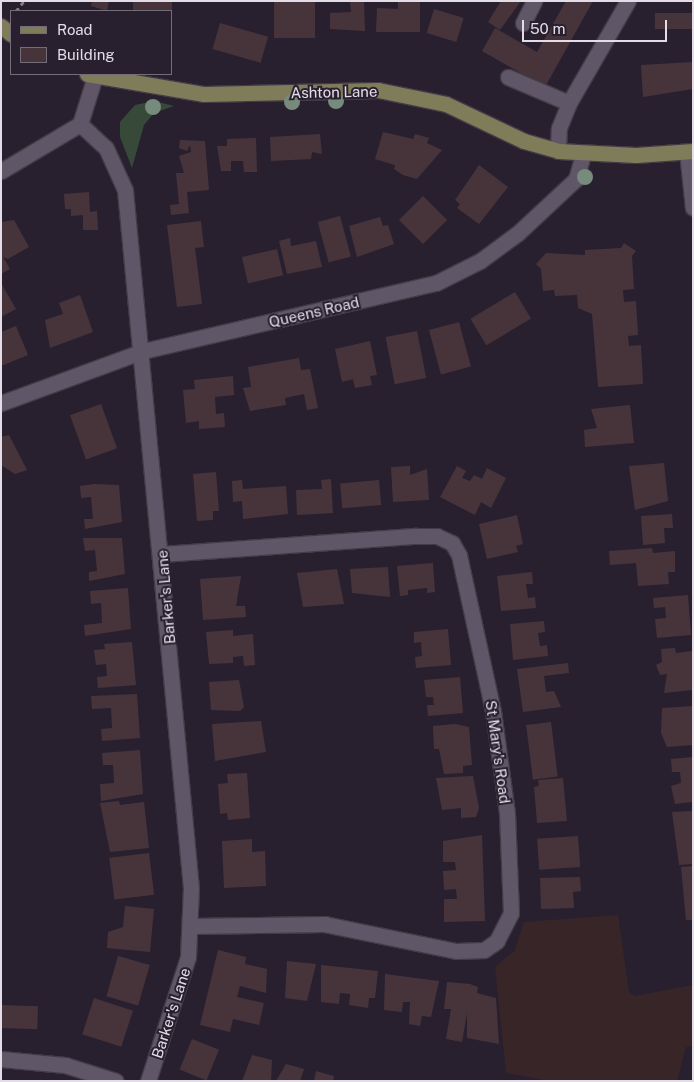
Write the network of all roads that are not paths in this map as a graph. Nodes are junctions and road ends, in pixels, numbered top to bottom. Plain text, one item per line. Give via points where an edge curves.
1 (534, 1) edge
2 (628, 1) edge
3 (524, 22) dead end
4 (91, 75) edge
5 (508, 77) dead end
6 (569, 103) junction
7 (80, 124) junction
8 (558, 151) junction
9 (690, 152) edge
10 (583, 155) junction
11 (1, 171) edge
12 (693, 208) edge
13 (143, 351) junction
14 (1, 403) edge
15 (162, 554) junction
16 (191, 926) junction
17 (1, 1059) edge
18 (116, 1081) edge
19 (148, 1081) edge

1 - 3 street
2 - 6 street
4 - 7 street
4 - 8 main road, Ashton Lane via 204,94 378,90 446,104 524,141
5 - 6 street
6 - 8 street via 559,128
7 - 11 street
7 - 13 street, Barker's Lane via 106,148 125,190
8 - 10 main road, Ashton Lane
9 - 10 main road, Ashton Lane
9 - 12 street
10 - 13 street, Queens Road via 576,179 526,227 480,261 436,283
13 - 14 street, Queens Road
13 - 15 street, Barker's Lane
15 - 16 street, Barker's Lane
15 - 16 street, St Mary's Road via 416,536 437,536 452,543 461,562 493,710 507,813 511,913 497,941 484,950 456,952 325,924
16 - 19 street, Barker's Lane via 179,996
17 - 18 street via 65,1065

